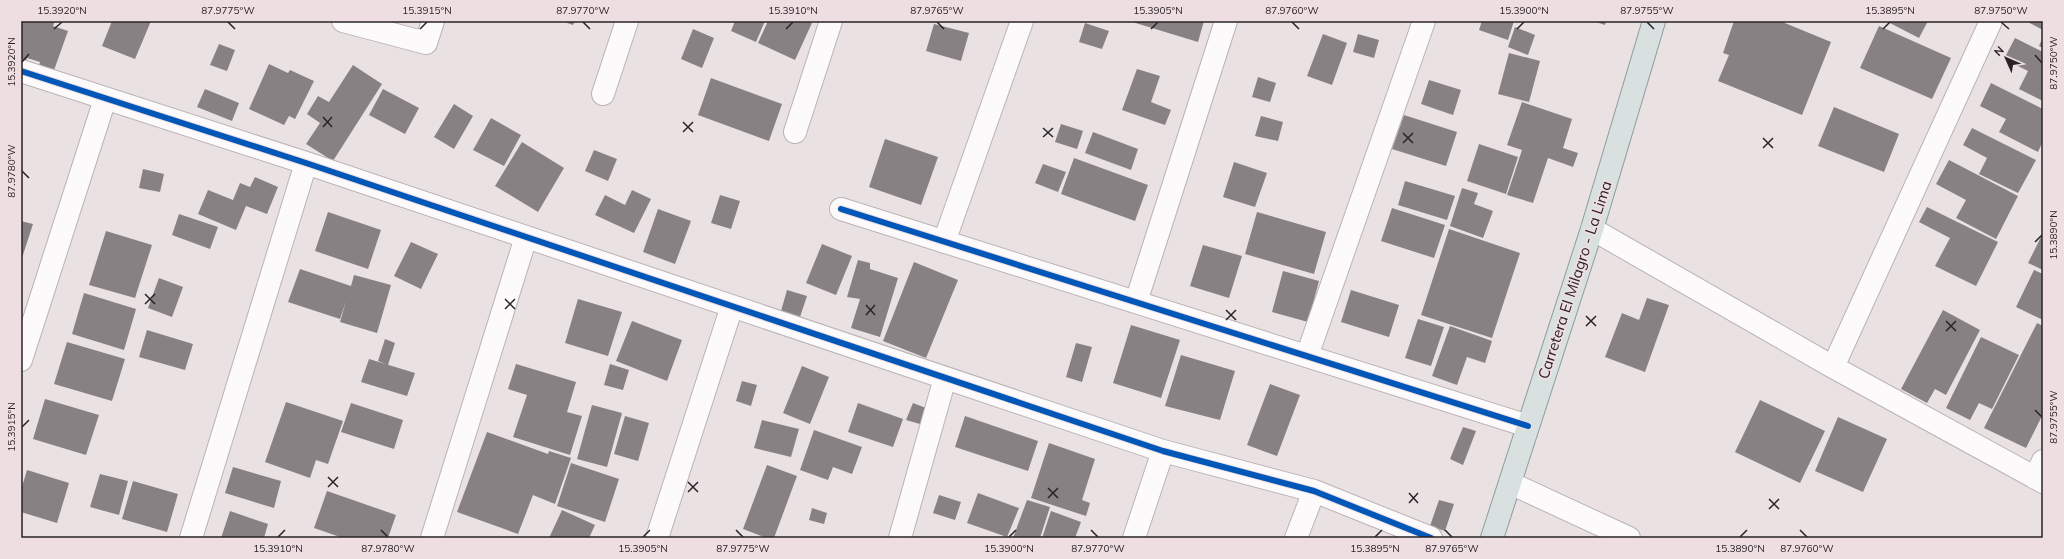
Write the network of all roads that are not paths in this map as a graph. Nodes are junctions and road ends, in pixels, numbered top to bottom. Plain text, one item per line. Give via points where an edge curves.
1 (343, 21) edge
2 (433, 21) edge
3 (627, 21) edge
4 (831, 21) edge
5 (1022, 21) edge
6 (1226, 21) edge
7 (1424, 21) edge
8 (1654, 21) edge
9 (1991, 21) edge
10 (21, 71) edge
11 (603, 94) dead end
12 (105, 99) junction
13 (795, 132) dead end
14 (306, 163) junction
15 (841, 209) dead end
16 (1592, 229) junction
17 (526, 237) junction
18 (944, 242) junction
19 (1136, 302) junction
20 (732, 306) junction
21 (1307, 356) junction
22 (21, 360) edge
23 (1833, 367) junction
24 (945, 378) junction
25 (1528, 426) junction
26 (1162, 451) junction
27 (2040, 474) edge
28 (1510, 483) junction
29 (1314, 491) junction
30 (191, 538) edge
31 (432, 538) edge
32 (657, 538) edge
33 (900, 538) edge
34 (1134, 538) edge
35 (1296, 538) edge
36 (1432, 538) edge
37 (1492, 538) edge
38 (1629, 538) edge

1 - 2 street via 426,43
3 - 11 street
4 - 13 street
5 - 18 street
6 - 19 street
7 - 21 street
8 - 16 main road, Carretera El Milagro - La Lima
9 - 23 street
10 - 12 street
12 - 14 street
12 - 22 street
14 - 17 street
14 - 30 street
15 - 18 street
16 - 23 street
16 - 25 main road, Carretera El Milagro - La Lima
17 - 20 street
17 - 31 street
18 - 19 street
19 - 21 street
20 - 24 street
20 - 32 street
21 - 25 street
23 - 27 street
24 - 26 street
24 - 33 street
25 - 28 main road, Carretera El Milagro - La Lima
26 - 29 street
26 - 34 street
28 - 37 main road, Carretera El Milagro - La Lima
28 - 38 street
29 - 35 street
29 - 36 street

